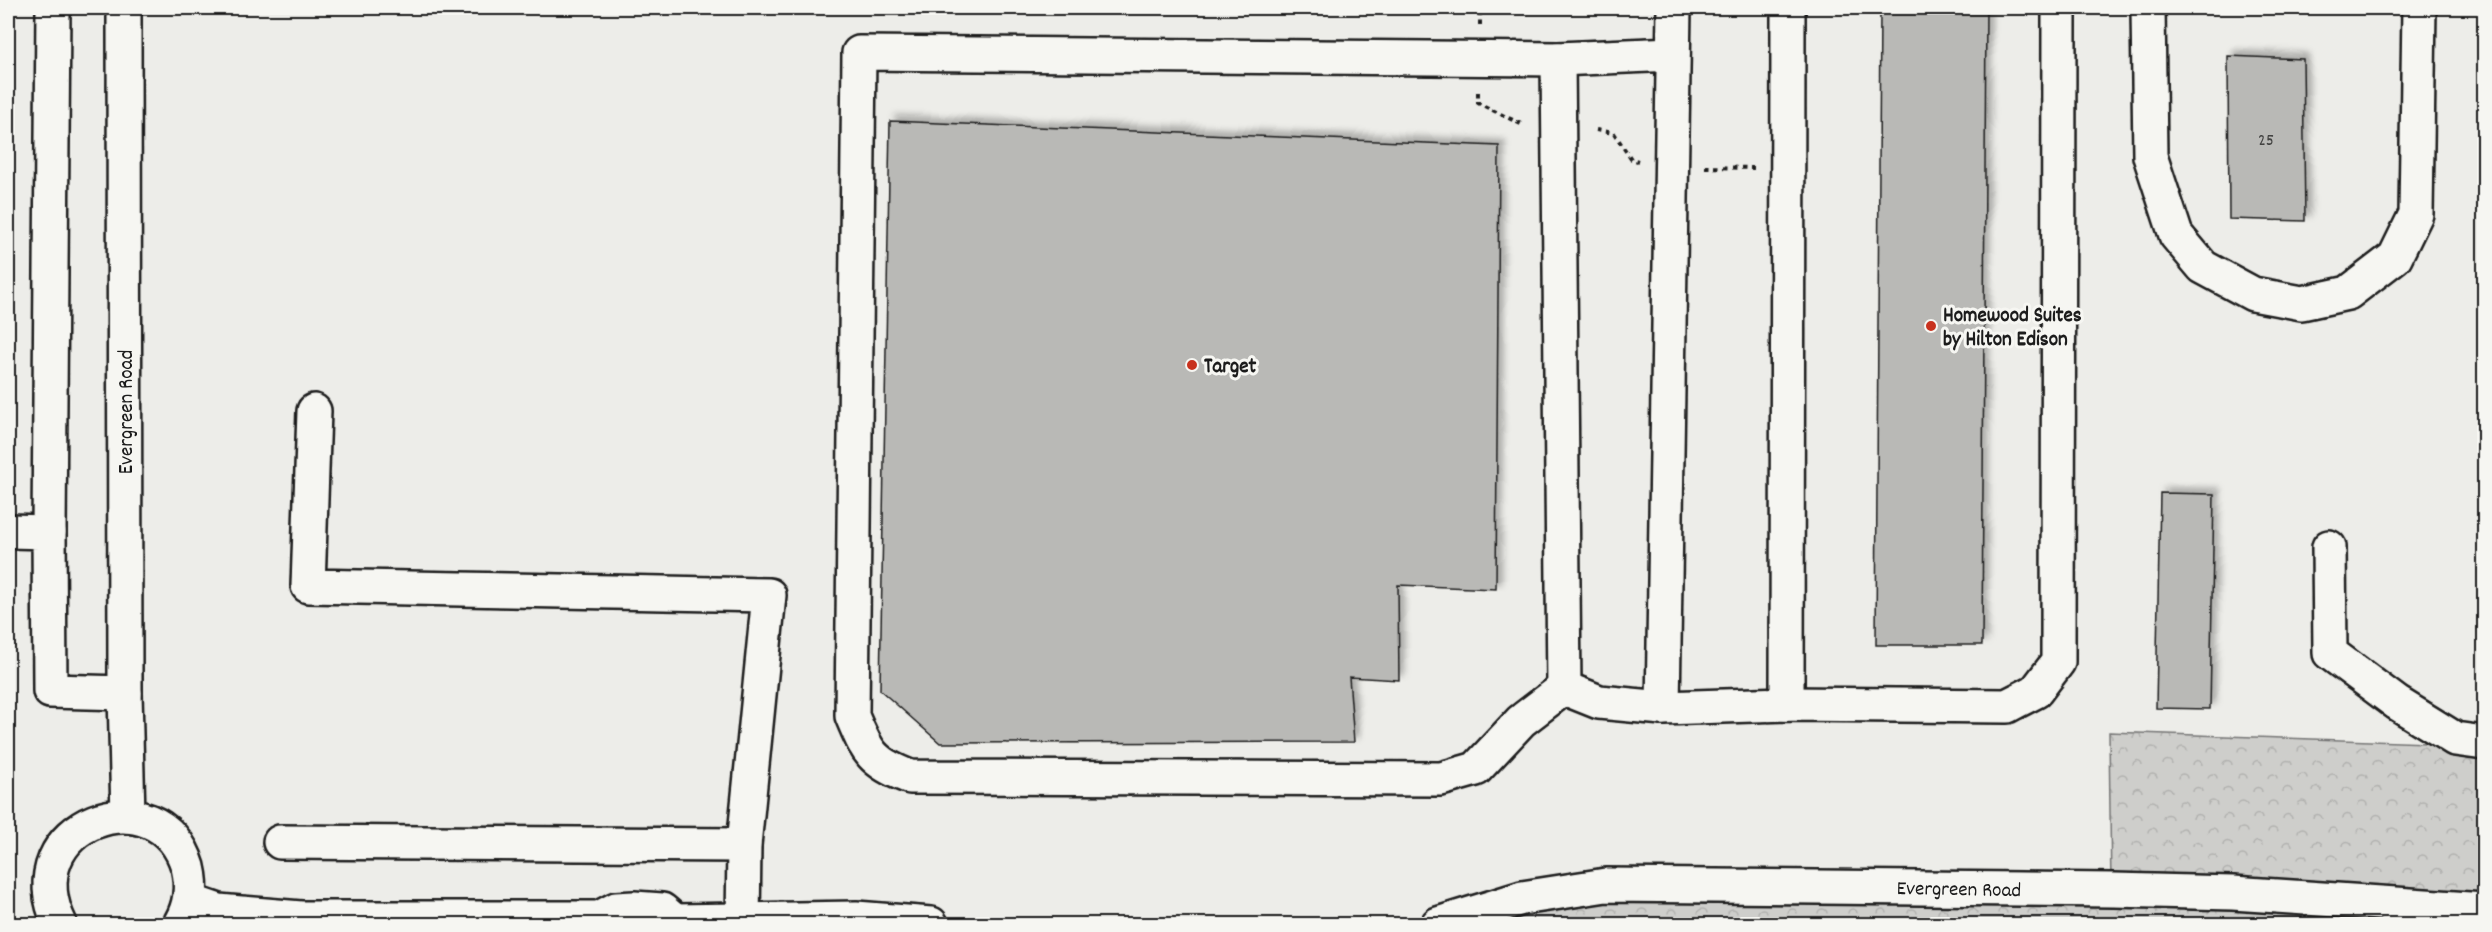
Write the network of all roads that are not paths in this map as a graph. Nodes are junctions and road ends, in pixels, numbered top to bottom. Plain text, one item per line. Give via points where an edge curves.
1 (53, 8) edge
2 (124, 8) edge
3 (1674, 8) edge
4 (1788, 8) edge
5 (2059, 8) edge
6 (2148, 8) edge
7 (2420, 8) edge
8 (1673, 54) junction
9 (1558, 59) junction
10 (314, 411) dead end
11 (8, 531) edge
12 (49, 532) junction
13 (2329, 547) dead end
14 (1564, 688) junction
15 (125, 693) junction
16 (1787, 704) junction
17 (1664, 708) junction
18 (2484, 743) edge
19 (128, 816) junction
20 (280, 842) dead end
21 (744, 845) junction
22 (2484, 910) edge
23 (185, 913) edge
24 (301, 921) edge
25 (603, 921) edge
26 (855, 921) edge
27 (671, 922) edge
28 (743, 922) edge
29 (60, 924) edge
30 (931, 924) edge
31 (1438, 924) edge

1 - 12 street
2 - 15 street, Evergreen Road
3 - 8 street
4 - 16 street
5 - 16 street via 2058,662 2036,691 2007,706
6 - 7 street via 2150,156 2176,235 2203,267 2253,294 2302,303 2348,293 2396,257 2416,214
8 - 9 street
8 - 17 street
9 - 14 street
9 - 14 street via 860,53 852,716 872,756 887,769 910,777 1441,779 1476,769 1521,721
10 - 21 street via 308,586 769,595
11 - 12 street
12 - 15 street via 50,691
13 - 18 street via 2330,653 2397,703 2455,739
14 - 17 street via 1599,702
15 - 19 street, Evergreen Road
16 - 17 street
19 - 23 street via 151,822 170,836 184,855 190,877
19 - 29 street via 105,817 83,826 65,842 53,862 49,885 52,908
20 - 21 street
21 - 28 street
22 - 31 street, Evergreen Road via 2233,893 1606,885 1522,898
23 - 24 street via 219,911
24 - 25 street
25 - 27 street via 616,909 634,908 662,910
26 - 28 street
26 - 30 street
27 - 28 street

